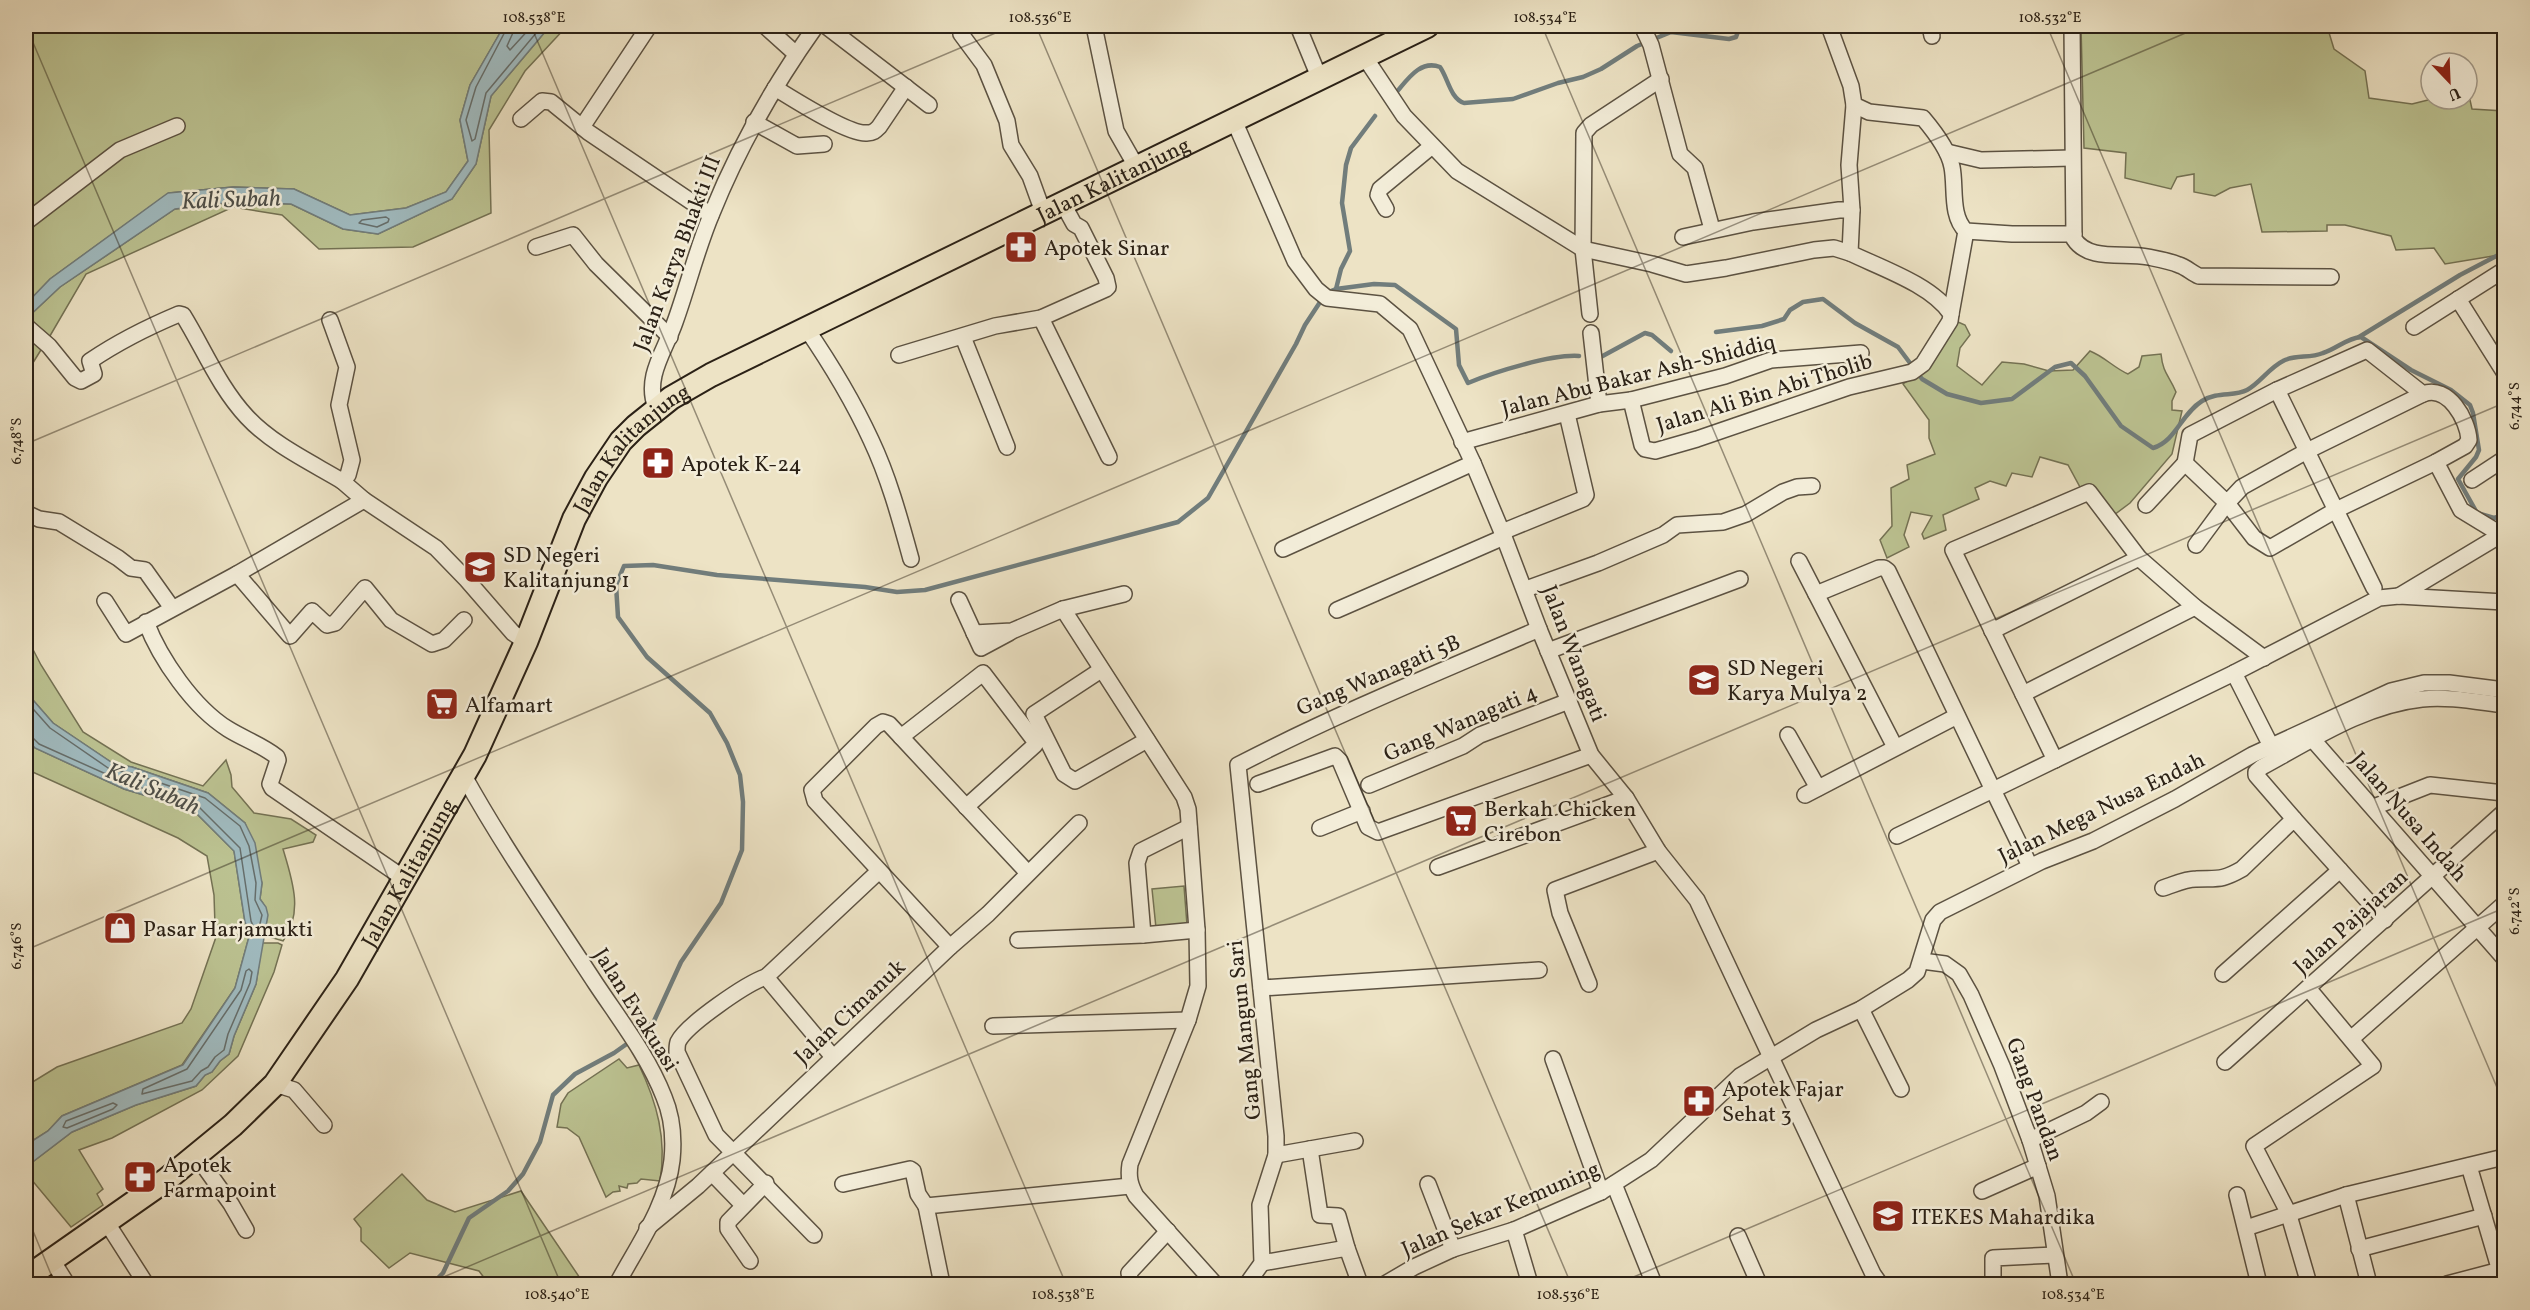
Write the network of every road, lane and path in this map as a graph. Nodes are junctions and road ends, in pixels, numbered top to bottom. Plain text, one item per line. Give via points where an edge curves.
1 (649, 26) edge
2 (765, 26) edge
3 (816, 26) edge
4 (826, 26) edge
5 (964, 26) edge
6 (1094, 26) edge
7 (1298, 26) edge
8 (1427, 26) edge
9 (1829, 26) edge
10 (2072, 26) edge
11 (1647, 36) edge
12 (796, 54) junction
13 (1364, 56) junction
14 (1319, 77) junction
15 (1661, 79) junction
16 (906, 87) junction
17 (775, 88) junction
18 (929, 105) dead end
19 (1854, 105) junction
20 (1233, 118) junction
21 (521, 119) dead end
22 (754, 122) junction
23 (177, 126) dead end
24 (582, 127) junction
25 (824, 144) dead end
26 (1432, 146) junction
27 (1947, 152) junction
28 (2072, 158) junction
29 (1136, 166) junction
30 (1053, 207) junction
31 (1386, 209) dead end
32 (1852, 210) junction
33 (711, 215) junction
34 (26, 222) edge
35 (1712, 229) junction
36 (1966, 231) junction
37 (2074, 234) junction
38 (1683, 237) dead end
39 (536, 247) dead end
40 (1583, 249) junction
41 (1850, 253) junction
42 (2505, 270) edge
43 (2331, 277) dead end
44 (2458, 299) junction
45 (1590, 314) dead end
46 (1952, 314) junction
47 (1041, 318) junction
48 (330, 320) dead end
49 (27, 327) edge
50 (2414, 327) dead end
51 (806, 328) junction
52 (1591, 333) dead end
53 (670, 337) junction
54 (963, 337) junction
55 (1861, 353) dead end
56 (899, 355) dead end
57 (2503, 366) edge
58 (2277, 390) junction
59 (2423, 394) junction
60 (1631, 400) junction
61 (1599, 404) junction
62 (656, 408) junction
63 (1567, 414) junction
64 (1462, 442) junction
65 (1007, 447) dead end
66 (2307, 451) junction
67 (1109, 457) dead end
68 (2505, 459) edge
69 (2436, 462) junction
70 (1473, 463) junction
71 (2185, 463) junction
72 (2472, 480) dead end
73 (342, 481) junction
74 (1812, 486) dead end
75 (364, 500) junction
76 (2227, 503) junction
77 (2146, 504) dead end
78 (2336, 510) junction
79 (26, 513) edge
80 (1503, 534) junction
81 (2503, 534) edge
82 (2196, 545) dead end
83 (1283, 549) dead end
84 (2139, 558) junction
85 (911, 559) dead end
86 (1799, 561) dead end
87 (237, 574) junction
88 (1740, 579) dead end
89 (1526, 589) junction
90 (2381, 591) junction
91 (1124, 594) dead end
92 (1816, 594) junction
93 (959, 600) dead end
94 (105, 601) dead end
95 (2505, 602) edge
96 (2195, 607) junction
97 (172, 608) junction
98 (1063, 609) junction
99 (1336, 610) dead end
100 (464, 620) dead end
101 (146, 622) junction
102 (1539, 630) junction
103 (1992, 631) junction
104 (526, 642) junction
105 (1548, 651) junction
106 (2264, 658) junction
107 (1101, 670) junction
108 (2234, 673) junction
109 (2505, 690) edge
110 (2023, 694) junction
111 (1569, 701) junction
112 (2505, 705) edge
113 (1957, 716) junction
114 (1788, 735) dead end
115 (2309, 735) junction
116 (902, 737) junction
117 (1147, 740) junction
118 (2271, 746) junction
119 (1895, 747) junction
120 (1591, 755) junction
121 (2055, 760) junction
122 (1238, 765) joint
123 (464, 776) junction
124 (1258, 784) dead end
125 (1369, 785) dead end
126 (1993, 790) junction
127 (2505, 793) edge
128 (1626, 798) junction
129 (966, 807) junction
130 (2374, 807) junction
131 (1362, 811) junction
132 (2505, 812) edge
133 (2294, 819) junction
134 (1079, 823) dead end
135 (1189, 827) junction
136 (1320, 828) dead end
137 (1897, 836) dead end
138 (1658, 851) junction
139 (2030, 866) junction
140 (1438, 867) dead end
141 (2340, 870) junction
142 (879, 871) junction
143 (1027, 872) junction
144 (2434, 876) junction
145 (405, 879) junction
146 (2163, 888) dead end
147 (2505, 904) edge
148 (2385, 920) junction
149 (2476, 929) junction
150 (1197, 930) junction
151 (1143, 935) junction
152 (1018, 940) dead end
153 (950, 947) junction
154 (2505, 958) edge
155 (1922, 961) junction
156 (1539, 970) dead end
157 (2223, 975) dead end
158 (766, 977) junction
159 (1589, 984) dead end
160 (1261, 988) junction
161 (2308, 988) junction
162 (1861, 1009) junction
163 (1188, 1020) junction
164 (993, 1026) dead end
165 (2352, 1038) junction
166 (833, 1057) junction
167 (1770, 1058) junction
168 (1553, 1059) dead end
169 (2225, 1062) dead end
170 (275, 1084) junction
171 (1901, 1089) dead end
172 (2101, 1102) dead end
173 (324, 1125) dead end
174 (2030, 1140) junction
175 (1355, 1141) dead end
176 (1310, 1149) junction
177 (733, 1153) junction
178 (196, 1155) junction
179 (1276, 1155) junction
180 (2505, 1157) edge
181 (2038, 1166) junction
182 (2469, 1166) junction
183 (712, 1173) junction
184 (766, 1184) junction
185 (843, 1184) dead end
186 (1428, 1184) dead end
187 (1130, 1186) junction
188 (1608, 1188) junction
189 (1982, 1191) dead end
190 (2346, 1195) junction
191 (2237, 1196) dead end
192 (743, 1205) junction
193 (926, 1206) junction
194 (2288, 1212) junction
195 (2484, 1216) junction
196 (107, 1223) junction
197 (647, 1228) junction
198 (2246, 1228) junction
199 (246, 1230) dead end
200 (1515, 1230) junction
201 (1168, 1231) junction
202 (814, 1235) dead end
203 (1738, 1236) dead end
204 (1347, 1248) junction
205 (1453, 1249) junction
206 (2359, 1249) junction
207 (2055, 1255) junction
208 (52, 1260) junction
209 (750, 1261) dead end
210 (1262, 1263) junction
211 (2502, 1270) edge
212 (26, 1278) edge
213 (67, 1284) edge
214 (146, 1284) edge
215 (617, 1284) edge
216 (942, 1284) edge
217 (1131, 1284) edge
218 (1215, 1284) edge
219 (1247, 1284) edge
220 (1360, 1284) edge
221 (1386, 1284) edge
222 (1530, 1284) edge
223 (1654, 1284) edge
224 (1759, 1284) edge
225 (1880, 1284) edge
226 (1993, 1284) edge
227 (2061, 1284) edge
228 (2259, 1284) edge
229 (2309, 1284) edge
230 (2369, 1284) edge
231 (2447, 1284) edge

1 - 24 street
2 - 12 street
3 - 12 street, Jalan Karya Bhakti III
4 - 16 street
5 - 30 street via 961,34 984,65 1009,128 1011,146
6 - 29 street via 1116,131
7 - 14 street
8 - 13 main road, Jalan Kalitanjung
9 - 19 street
10 - 28 street
11 - 15 street
12 - 17 street, Jalan Karya Bhakti III
13 - 14 main road, Jalan Kalitanjung
13 - 26 street via 1404,116
14 - 20 main road, Jalan Kalitanjung
15 - 35 street via 1680,153 1695,168
15 - 40 street via 1585,130
16 - 17 street via 879,127 868,134 837,123
16 - 18 street
17 - 22 street, Jalan Karya Bhakti III
19 - 27 street via 1869,112 1923,118
19 - 32 street via 1849,156
20 - 29 main road, Jalan Kalitanjung
20 - 64 street, Jalan Wanagati via 1295,261 1321,293 1380,304 1410,329
21 - 24 street via 547,100
22 - 25 street via 797,146
22 - 33 street, Jalan Karya Bhakti III
23 - 34 street via 120,150
24 - 33 street
26 - 31 street via 1380,189 1378,195
26 - 40 street via 1457,171
27 - 28 street via 1981,160
27 - 36 street via 1958,218
28 - 37 street
29 - 30 main road, Jalan Kalitanjung
30 - 47 street via 1081,228 1108,287
30 - 51 main road, Jalan Kalitanjung
32 - 35 street
32 - 41 street
33 - 53 street, Jalan Karya Bhakti III
35 - 38 street
36 - 37 street
36 - 46 street
37 - 43 street via 2079,247 2092,252 2145,256 2181,265 2199,276
39 - 53 street via 573,235 596,264
40 - 41 street via 1686,274 1814,250
40 - 45 street
41 - 46 street via 1914,283
42 - 44 street
44 - 50 street
44 - 57 street
46 - 60 street, Jalan Ali Bin Abi Tholib via 1917,368 1655,451 1642,445
47 - 54 street via 995,326
47 - 67 street
48 - 73 street via 347,367 339,405 352,460
49 - 73 street via 81,381 94,374 92,360 138,333 183,315 247,418
51 - 62 main road, Jalan Kalitanjung via 708,376
51 - 85 street via 872,441
52 - 61 street
53 - 62 street, Jalan Karya Bhakti III via 651,382
54 - 56 street
54 - 65 street
55 - 60 street, Jalan Abu Bakar Ash-Shiddiq via 1771,360
58 - 59 street via 2367,350
58 - 66 street
58 - 71 street via 2190,435
59 - 66 street
59 - 69 street via 2429,392 2447,399 2460,410 2469,429 2465,446
60 - 61 street, Jalan Abu Bakar Ash-Shiddiq
61 - 63 street, Jalan Abu Bakar Ash-Shiddiq
62 - 104 main road, Jalan Kalitanjung via 621,441 584,498
63 - 64 street, Jalan Abu Bakar Ash-Shiddiq
63 - 80 street via 1586,495
64 - 70 street, Jalan Wanagati
66 - 76 street via 2242,487
66 - 78 street
68 - 72 street
69 - 78 street
69 - 81 street via 2461,510
70 - 80 street, Jalan Wanagati
70 - 83 street
71 - 76 street
71 - 77 street
73 - 75 street
74 - 89 street via 1783,492 1746,514 1723,522 1677,525 1598,563
75 - 87 street
75 - 104 street via 436,548 513,633
76 - 78 street via 2254,538 2270,548
76 - 82 street
78 - 90 street
79 - 97 street via 59,522 130,568 145,570
80 - 89 street, Jalan Wanagati
80 - 99 street
81 - 90 street
84 - 96 street
84 - 103 street
84 - 103 street via 2089,492 1950,544
86 - 92 street
87 - 97 street
87 - 100 street via 290,636 312,611 327,625 335,623 365,588 391,620 432,644 444,640
88 - 105 street
89 - 102 street, Jalan Wanagati
90 - 95 street
90 - 106 street
91 - 98 street
92 - 113 street via 1879,568 1888,571
92 - 119 street
93 - 98 street via 974,633 1012,631
94 - 101 street via 126,634
96 - 106 street
96 - 110 street
97 - 101 street
98 - 107 street
101 - 145 street via 161,652 202,710 277,757 272,789
102 - 105 street, Jalan Wanagati
102 - 122 street, Gang Wanagati 5B via 1368,701
103 - 110 street
104 - 123 main road, Jalan Kalitanjung
105 - 111 street, Jalan Wanagati
106 - 108 street
107 - 117 street
107 - 117 street via 1034,714 1064,774 1075,781
108 - 118 street
108 - 121 street
109 - 115 street, Jalan Mega Nusa Endah via 2424,683 2391,691
110 - 121 street
111 - 120 street, Jalan Wanagati
111 - 125 street, Gang Wanagati 4 via 1480,735 1463,746
112 - 115 street via 2423,698 2385,707
113 - 119 street
113 - 126 street
114 - 119 street via 1812,792
115 - 118 street, Jalan Mega Nusa Endah
115 - 130 street, Jalan Nusa Indah
115 - 133 street via 2256,772
116 - 129 street
116 - 129 street via 983,674 1035,745
116 - 142 street via 889,724 876,726 812,790 815,801
117 - 135 street via 1184,797
118 - 139 street, Jalan Mega Nusa Endah via 2093,841
120 - 128 street, Jalan Wanagati
120 - 131 street via 1378,832 1368,826
121 - 126 street
122 - 160 street, Gang Mangun Sari
123 - 145 main road, Jalan Kalitanjung
123 - 197 street, Jalan Evakuasi via 493,828 625,1026 665,1099 672,1159 667,1183
124 - 131 street via 1335,756
126 - 137 street
126 - 139 street
127 - 130 street via 2430,785
128 - 138 street, Jalan Wanagati
128 - 140 street
129 - 143 street
130 - 144 street, Jalan Nusa Indah
131 - 136 street
132 - 144 street, Jalan Pajajaran
133 - 141 street
133 - 146 street via 2234,873
134 - 143 street, Jalan Cimanuk
135 - 150 street
135 - 151 street via 1138,855
138 - 159 street via 1555,890 1560,913
138 - 167 street, Jalan Wanagati via 1697,900
139 - 155 street, Jalan Mega Nusa Endah via 1940,912 1933,920
141 - 148 street
141 - 157 street
142 - 153 street
142 - 158 street
143 - 153 street, Jalan Cimanuk
144 - 148 street, Jalan Pajajaran
144 - 149 street, Jalan Nusa Indah
145 - 170 main road, Jalan Kalitanjung via 325,1012
147 - 149 street
148 - 161 street, Jalan Pajajaran
149 - 154 street, Jalan Nusa Indah
149 - 165 street
150 - 151 street
150 - 163 street via 1197,986
151 - 152 street
153 - 166 street, Jalan Cimanuk
155 - 162 street, Jalan Mega Nusa Endah via 1908,980
155 - 174 street, Gang Pandan via 1945,964 1959,974 2002,1066
156 - 160 street
158 - 166 street
158 - 177 street via 747,985 710,1011 679,1041 679,1061 716,1135
160 - 179 street, Gang Mangun Sari
161 - 165 street
161 - 169 street, Jalan Pajajaran
162 - 167 street, Jalan Mega Nusa Endah
162 - 171 street
163 - 164 street
163 - 187 street via 1130,1164
165 - 194 street via 2373,1062 2371,1069 2254,1146
166 - 177 street, Jalan Cimanuk
167 - 188 street, Jalan Sekar Kemuning via 1740,1076 1651,1160
167 - 225 street, Jalan Wanagati
168 - 188 street
170 - 173 street via 294,1090
170 - 178 main road, Jalan Kalitanjung
172 - 174 street
174 - 181 street, Gang Pandan
175 - 176 street
176 - 179 street
176 - 204 street via 1320,1215 1338,1216
177 - 183 street, Jalan Cimanuk
177 - 184 street
178 - 196 main road, Jalan Kalitanjung
178 - 199 street
179 - 210 street, Gang Mangun Sari via 1260,1205
180 - 182 street
181 - 189 street
181 - 207 street, Gang Pandan via 2051,1215
182 - 190 street
182 - 195 street
183 - 192 street
183 - 197 street, Jalan Cimanuk
184 - 192 street
184 - 202 street
185 - 193 street via 910,1169
186 - 205 street
187 - 193 street
187 - 201 street
188 - 200 street, Jalan Sekar Kemuning
188 - 223 street
190 - 194 street
190 - 206 street
191 - 198 street
192 - 209 street via 728,1222 728,1229
193 - 216 street
194 - 198 street
194 - 229 street
195 - 206 street
195 - 211 street
196 - 208 main road, Jalan Kalitanjung
196 - 214 street
197 - 215 street, Jalan Evakuasi
198 - 228 street
200 - 205 street, Jalan Sekar Kemuning
200 - 222 street
201 - 217 street via 1129,1273
201 - 218 street
203 - 224 street
204 - 210 street
204 - 220 street
205 - 221 street, Jalan Sekar Kemuning
206 - 230 street
207 - 226 street via 1993,1258
207 - 227 street, Gang Pandan
208 - 212 main road, Jalan Kalitanjung
208 - 213 street
210 - 219 street
211 - 231 street

